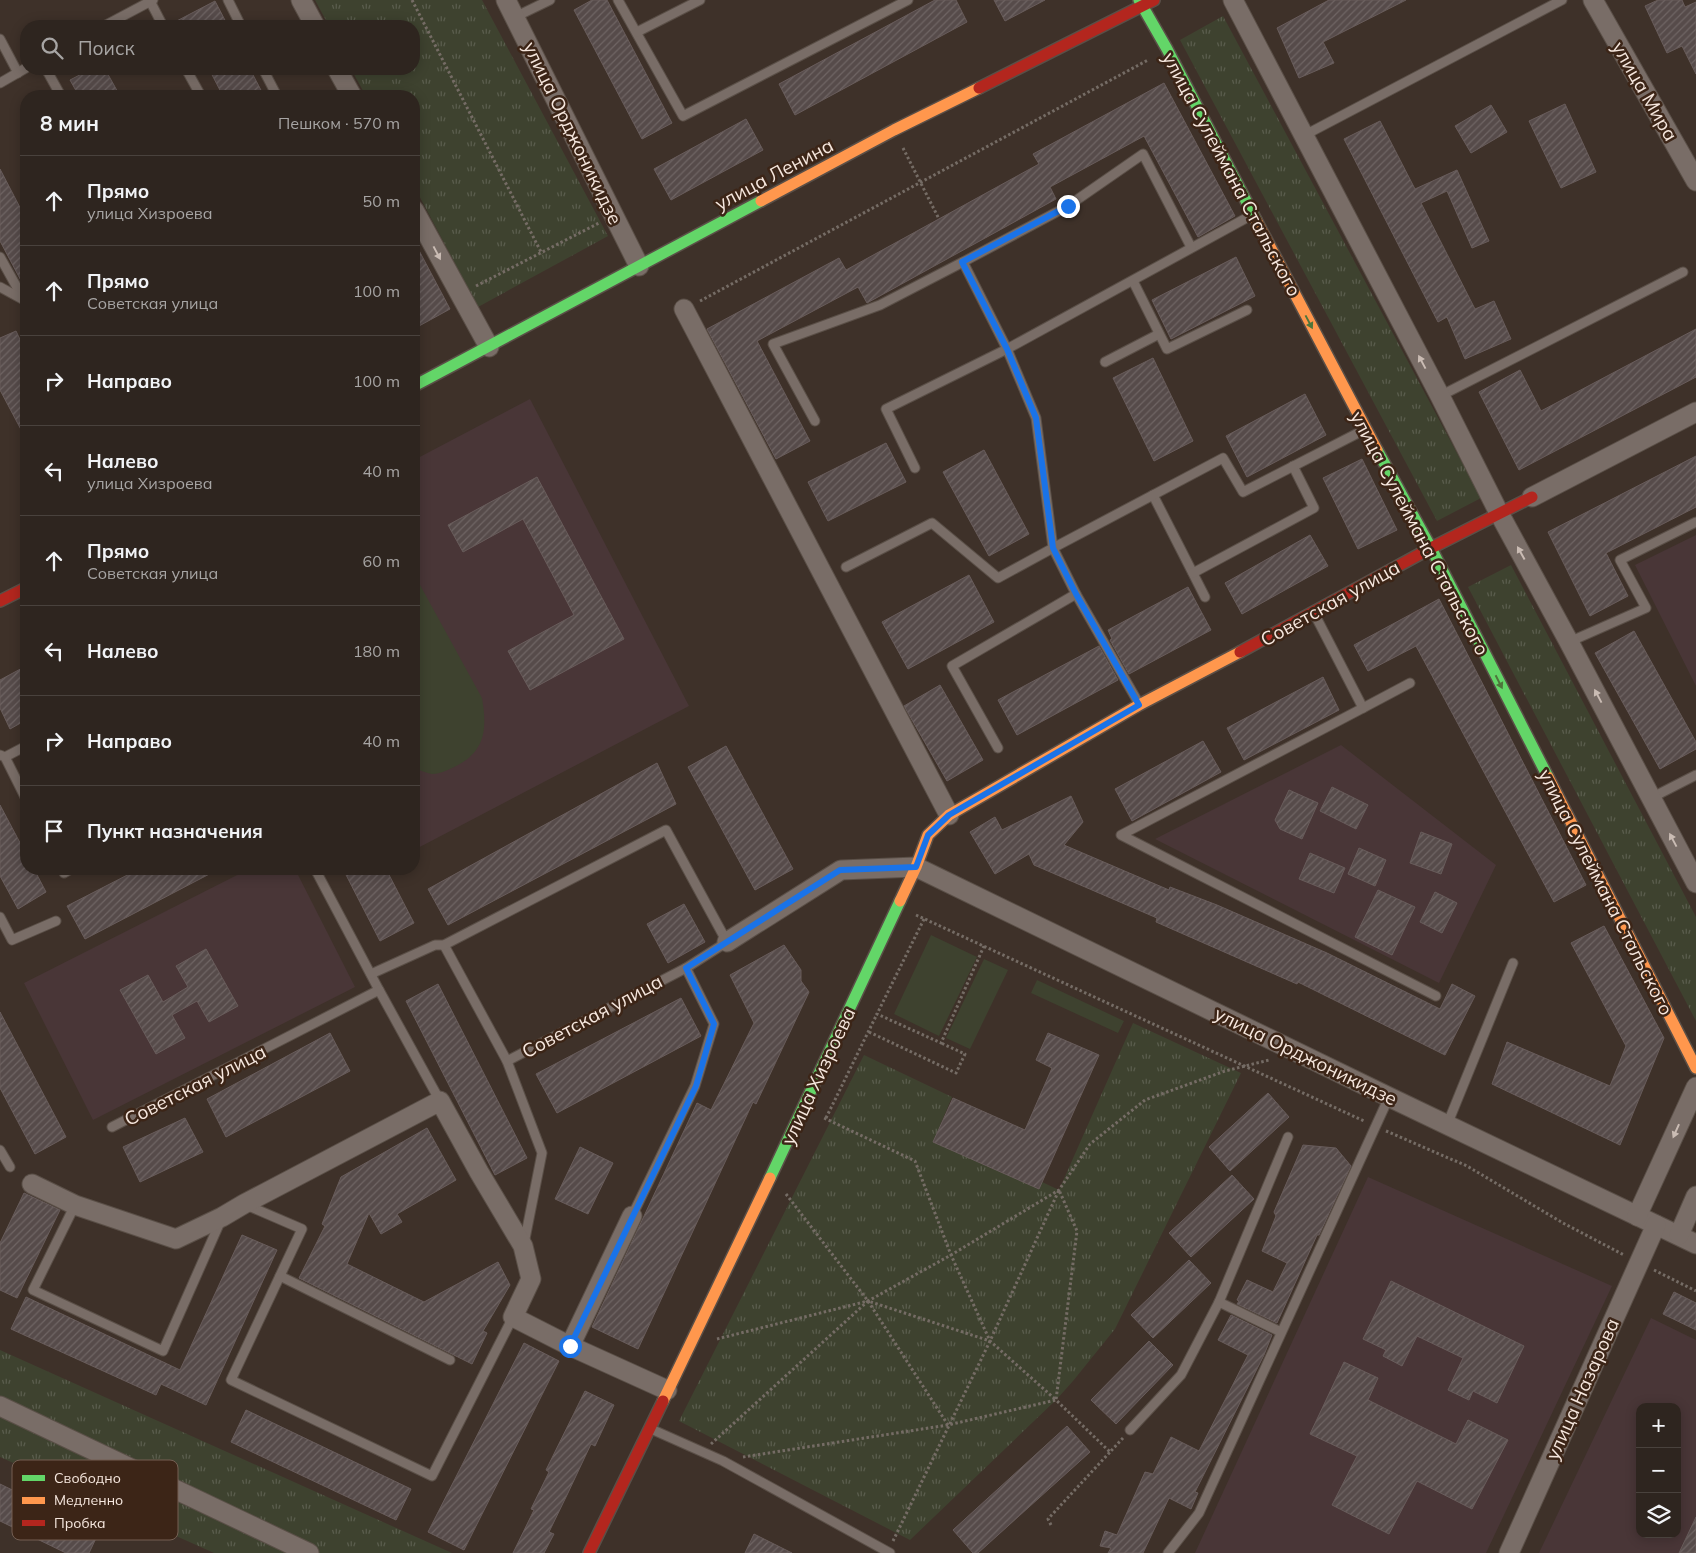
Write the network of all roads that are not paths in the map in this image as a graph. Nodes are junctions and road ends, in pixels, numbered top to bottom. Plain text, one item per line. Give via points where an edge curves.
1 (228, 0) edge
2 (301, 0) edge
3 (506, 0) edge
4 (550, 0) edge
5 (618, 0) edge
6 (700, 0) edge
7 (908, 0) edge
8 (1154, 0) edge
9 (1233, 0) edge
10 (1562, 0) edge
11 (1593, 0) edge
12 (152, 1) edge
13 (1141, 3) edge
14 (515, 17) junction
15 (116, 20) edge
16 (160, 20) edge
17 (238, 20) edge
18 (312, 20) edge
19 (637, 32) junction
20 (0, 39) edge
21 (20, 68) edge
22 (20, 72) edge
23 (49, 75) edge
24 (189, 75) edge
25 (266, 75) edge
26 (340, 75) edge
27 (0, 83) edge
28 (58, 90) edge
29 (197, 90) edge
30 (274, 90) edge
31 (347, 90) edge
32 (1303, 136) junction
33 (1696, 181) edge
34 (1253, 214) junction
35 (420, 221) edge
36 (1191, 247) junction
37 (0, 257) edge
38 (962, 262) junction
39 (639, 266) junction
40 (1683, 272) dead end
41 (1133, 281) junction
42 (0, 287) edge
43 (20, 291) edge
44 (20, 297) edge
45 (684, 310) road end
46 (1247, 310) dead end
47 (1159, 334) junction
48 (489, 347) junction
49 (1007, 349) junction
50 (1105, 362) dead end
51 (420, 383) edge
52 (1440, 396) junction
53 (1696, 412) edge
54 (815, 421) dead end
55 (1365, 429) junction
56 (1293, 466) junction
57 (915, 468) dead end
58 (1153, 495) junction
59 (1532, 497) joint
60 (1499, 513) junction
61 (1696, 522) edge
62 (1053, 548) junction
63 (1431, 548) junction
64 (846, 567) dead end
65 (1193, 573) junction
66 (20, 591) edge
67 (1076, 594) junction
68 (1205, 597) dead end
69 (0, 601) edge
70 (1314, 613) junction
71 (1569, 642) junction
72 (1410, 683) dead end
73 (1139, 705) junction
74 (1363, 708) junction
75 (20, 748) edge
76 (998, 748) dead end
77 (2, 756) edge
78 (1696, 776) edge
79 (20, 788) edge
80 (996, 788) joint
81 (1651, 798) junction
82 (949, 815) junction
83 (916, 867) junction
84 (318, 875) edge
85 (1696, 883) edge
86 (0, 917) edge
87 (56, 921) dead end
88 (727, 942) junction
89 (444, 945) junction
90 (1513, 963) dead end
91 (686, 968) junction
92 (371, 974) junction
93 (379, 990) junction
94 (1436, 996) dead end
95 (507, 1061) junction
96 (1696, 1068) edge
97 (1696, 1087) edge
98 (1389, 1097) junction
99 (440, 1100) junction
100 (1447, 1125) junction
101 (112, 1127) dead end
102 (1288, 1137) dead end
103 (0, 1150) edge
104 (10, 1166) dead end
105 (32, 1184) dead end
106 (1696, 1196) edge
107 (75, 1204) junction
108 (244, 1204) junction
109 (632, 1216) joint
110 (1637, 1216) junction
111 (222, 1217) junction
112 (1656, 1225) junction
113 (1679, 1235) junction
114 (1696, 1244) edge
115 (523, 1246) junction
116 (280, 1276) junction
117 (1219, 1302) junction
118 (512, 1316) junction
119 (1281, 1332) junction
120 (570, 1346) junction
121 (450, 1360) dead end
122 (667, 1390) junction
123 (0, 1406) edge
124 (649, 1428) junction
125 (1130, 1430) road end
126 (114, 1460) edge
127 (178, 1490) edge
128 (889, 1552) edge
129 (310, 1553) edge
130 (590, 1553) edge
131 (1168, 1553) edge
132 (1509, 1553) edge

1 - 17 lane
2 - 18 street
3 - 14 street, улица Орджоникидзе
4 - 14 lane
5 - 19 lane
6 - 19 lane
7 - 19 lane via 683,116
8 - 13 street, улица Ленина
9 - 32 street
10 - 32 lane
11 - 33 street, улица Мира
12 - 15 lane
12 - 16 lane
13 - 34 street, улица Сулеймана Стальского
13 - 39 street, улица Ленина
14 - 39 street, улица Орджоникидзе
20 - 21 lane
22 - 27 lane
23 - 28 lane
24 - 29 lane
25 - 30 lane
26 - 31 street
52 -> 32 street
34 - 36 lane
34 -> 55 street, улица Сулеймана Стальского
35 -> 48 street
36 - 38 lane via 1143,154 1068,206
36 - 41 lane
37 - 43 lane
38 - 49 lane
38 - 54 lane via 880,305 773,344
39 - 48 street, улица Ленина
40 - 52 lane
41 - 47 lane
41 - 49 lane
42 - 44 lane
45 - 82 street
46 - 47 lane via 1167,349
47 - 50 lane
48 - 51 street, улица Ленина
49 - 57 lane via 886,409
49 - 62 lane via 1036,418
52 - 60 street
53 - 59 street, Советская улица
55 - 56 lane
55 - 63 street, улица Сулеймана Стальского
56 - 58 lane via 1243,492 1223,458
56 - 65 lane via 1314,508
58 - 62 lane
58 - 65 lane
59 - 60 street, Советская улица
60 - 63 street, Советская улица
71 -> 60 street
61 - 71 lane via 1620,560 1646,608
62 - 64 lane via 998,578 932,522
62 - 67 lane
63 - 70 street, Советская улица
63 -> 96 street, улица Сулеймана Стальского
65 - 68 lane
66 - 69 street
67 - 73 lane
67 - 76 lane via 952,666
70 - 73 street, Советская улица
70 - 74 lane
81 -> 71 street
72 - 74 lane
73 - 80 street, Советская улица
74 - 94 lane via 1121,835
75 - 77 lane
77 - 79 lane
78 - 81 lane
80 - 82 street, улица Хизроева
85 -> 81 street
82 - 83 street, улица Хизроева via 928,835
83 - 88 street via 840,870
83 - 98 street, улица Орджоникидзе
83 - 122 street, улица Хизроева
84 - 92 lane
86 - 87 lane via 12,940
88 - 89 lane via 666,830
88 - 91 lane
89 - 92 lane via 435,945
89 - 95 lane, Советская улица
90 - 100 lane
91 - 95 lane, Советская улица
91 - 109 lane, Советская улица via 714,1024 696,1086
92 - 93 lane
93 - 99 lane
93 - 101 lane, Советская улица
95 - 115 lane via 542,1153
97 -> 110 street
98 - 100 street, улица Орджоникидзе
98 - 119 lane
99 - 108 street
99 - 115 street via 478,1172
100 - 110 street, улица Орджоникидзе
102 - 117 lane
103 - 104 lane
105 - 107 street
106 - 113 street
107 - 111 street via 176,1238
107 - 111 lane via 33,1290 163,1351
108 - 111 street
108 - 116 lane via 302,1229
109 - 120 street
110 - 112 street, улица Орджоникидзе
112 - 113 street, улица Орджоникидзе
112 - 132 street, улица Назарова
113 - 114 street, улица Орджоникидзе
115 - 118 street via 531,1279
116 - 118 lane via 231,1380 432,1476
116 - 121 lane
117 - 119 lane
117 - 125 lane via 1181,1375
118 - 120 street
119 - 131 lane via 1199,1513
120 - 122 street
122 - 124 street, улица Хизроева
123 - 126 street
124 - 128 lane via 704,1451
124 - 130 street, улица Хизроева
127 - 129 street

